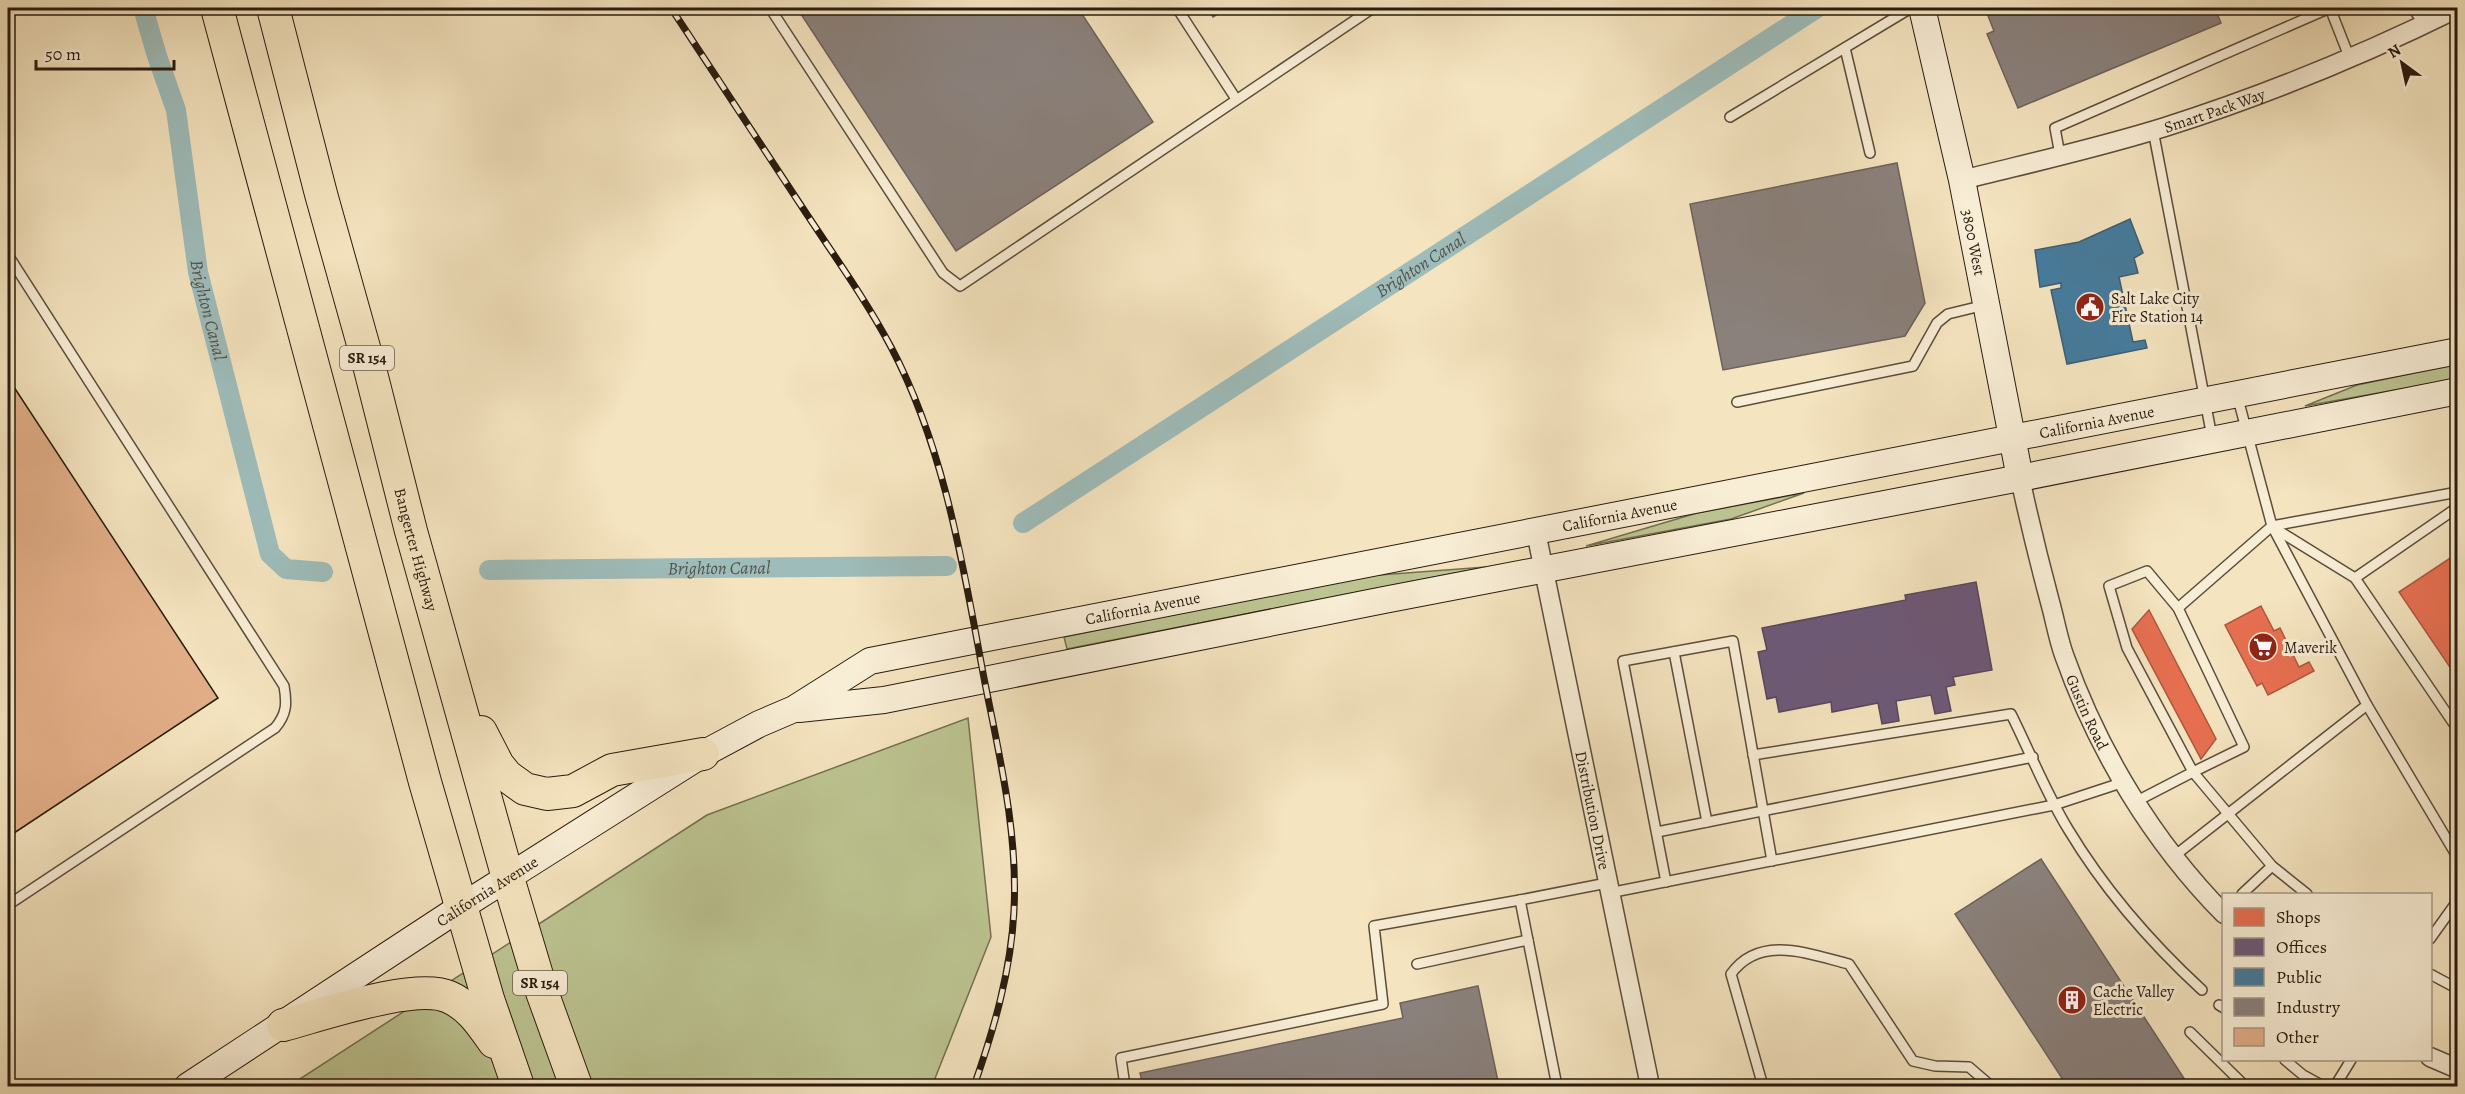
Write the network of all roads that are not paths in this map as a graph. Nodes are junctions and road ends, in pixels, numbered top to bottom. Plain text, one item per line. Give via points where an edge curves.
1 (217, 8) edge
2 (273, 8) edge
3 (770, 8) edge
4 (1177, 8) edge
5 (1373, 8) edge
6 (1911, 8) edge
7 (1922, 8) edge
8 (2330, 8) edge
9 (2413, 8) edge
10 (2457, 8) edge
11 (2424, 25) junction
12 (1845, 48) junction
13 (2350, 59) junction
14 (1236, 99) junction
15 (1730, 117) dead end
16 (2153, 130) junction
17 (1870, 153) dead end
18 (2060, 155) junction
19 (1962, 180) junction
20 (8, 255) edge
21 (1985, 305) junction
22 (2457, 351) edge
23 (2457, 391) edge
24 (2237, 394) junction
25 (2204, 400) junction
26 (1737, 402) dead end
27 (2246, 433) junction
28 (2013, 437) junction
29 (2212, 440) junction
30 (2020, 478) junction
31 (2457, 492) edge
32 (2457, 507) edge
33 (2272, 526) junction
34 (1536, 532) junction
35 (1544, 570) junction
36 (2355, 578) junction
37 (2178, 608) junction
38 (1674, 652) junction
39 (457, 696) junction
40 (2367, 705) junction
41 (794, 709) junction
42 (2457, 730) edge
43 (704, 754) junction
44 (1753, 755) junction
45 (2032, 757) junction
46 (2193, 772) junction
47 (2124, 782) junction
48 (2136, 802) junction
49 (2054, 805) junction
50 (1762, 812) junction
51 (2228, 815) junction
52 (1707, 822) junction
53 (1657, 832) junction
54 (2173, 857) junction
55 (2457, 858) edge
56 (1772, 861) junction
57 (2272, 866) junction
58 (508, 878) junction
59 (1666, 882) junction
60 (1608, 888) junction
61 (2243, 893) edge
62 (2306, 893) edge
63 (1520, 900) junction
64 (2457, 900) edge
65 (8, 905) edge
66 (461, 907) junction
67 (2222, 912) edge
68 (2432, 936) edge
69 (1528, 940) junction
70 (1417, 964) dead end
71 (2432, 975) edge
72 (2457, 989) edge
73 (2202, 990) dead end
74 (283, 1025) junction
75 (2190, 1032) dead end
76 (2432, 1058) edge
77 (2287, 1061) edge
78 (2350, 1061) edge
79 (2457, 1069) edge
80 (514, 1074) edge
81 (188, 1086) edge
82 (576, 1086) edge
83 (1125, 1086) edge
84 (1557, 1086) edge
85 (1650, 1086) edge
86 (1762, 1086) edge
87 (1991, 1086) edge
88 (2246, 1086) edge
89 (2324, 1086) edge
90 (2335, 1086) edge

1 - 66 highway
2 - 39 highway, Bangerter Highway / SR 154
3 - 14 lane via 943,273 960,286
4 - 14 lane
5 - 14 lane
6 - 12 lane
7 - 19 main road, 3800 West
8 - 13 lane
8 - 18 lane via 2055,128
9 - 11 lane
10 - 11 street, Smart Pack Way
11 - 13 street, Smart Pack Way
12 - 15 lane
12 - 17 lane
13 - 16 street, Smart Pack Way
16 - 18 street, Smart Pack Way
16 - 25 lane
18 - 19 street, Smart Pack Way
19 - 21 main road, 3800 West
20 - 65 lane via 284,686 287,705 275,728
21 - 26 lane via 1948,314 1937,323 1913,366
21 - 28 main road, 3800 West
22 - 24 main road, California Avenue
23 - 27 main road, California Avenue
24 - 25 main road, California Avenue
24 - 27 lane
25 - 28 main road, California Avenue
25 - 29 lane
27 - 29 main road, California Avenue
27 - 33 lane
28 - 30 main road, 3800 West
28 - 34 main road, California Avenue
29 - 30 main road, California Avenue
30 - 35 main road, California Avenue
30 - 47 street, Gustin Road via 2064,654 2083,702
31 - 33 lane
32 - 36 lane
33 - 36 lane
33 - 37 lane
33 - 40 lane
34 - 35 street, Distribution Drive
34 - 41 main road, California Avenue via 870,661
35 - 41 main road, California Avenue via 884,700
35 - 60 street, Distribution Drive
36 - 42 lane
37 - 46 lane via 2244,747
37 - 46 lane via 2147,570 2109,586 2127,648
38 - 44 lane via 1733,641
38 - 52 lane
38 - 53 lane via 1623,661
39 - 43 highway via 502,771 518,785 539,793 565,793 612,770
39 - 58 highway, Bangerter Highway / SR 154
40 - 51 lane
40 - 55 lane
41 - 43 main road, California Avenue
43 - 58 main road, California Avenue
44 - 45 lane via 2011,714
44 - 50 lane
45 - 49 lane
45 - 50 lane
46 - 48 lane
46 - 51 lane
47 - 48 street, Gustin Road
47 - 49 lane
48 - 54 street, Gustin Road
49 - 56 lane
49 - 73 lane via 2118,901
50 - 52 lane
50 - 56 lane
51 - 54 lane
51 - 57 lane
52 - 53 lane
53 - 59 lane
54 - 67 street, Gustin Road
56 - 59 lane
57 - 61 lane
57 - 62 lane
58 - 66 main road, California Avenue
58 - 82 highway, Bangerter Highway / SR 154 via 542,992
59 - 60 lane
60 - 63 lane
60 - 85 street, Distribution Drive
63 - 69 lane
63 - 83 lane via 1374,926 1383,1004 1121,1058
64 - 68 lane
66 - 74 main road, California Avenue
66 - 80 highway
69 - 70 lane
69 - 84 lane
71 - 72 lane
74 - 80 highway via 397,995 429,992 464,1006
74 - 81 main road, California Avenue
75 - 88 lane
76 - 79 street
77 - 89 lane
78 - 90 lane
86 - 87 lane via 1731,974 1741,960 1774,949 1849,964 1913,1061 1969,1067

